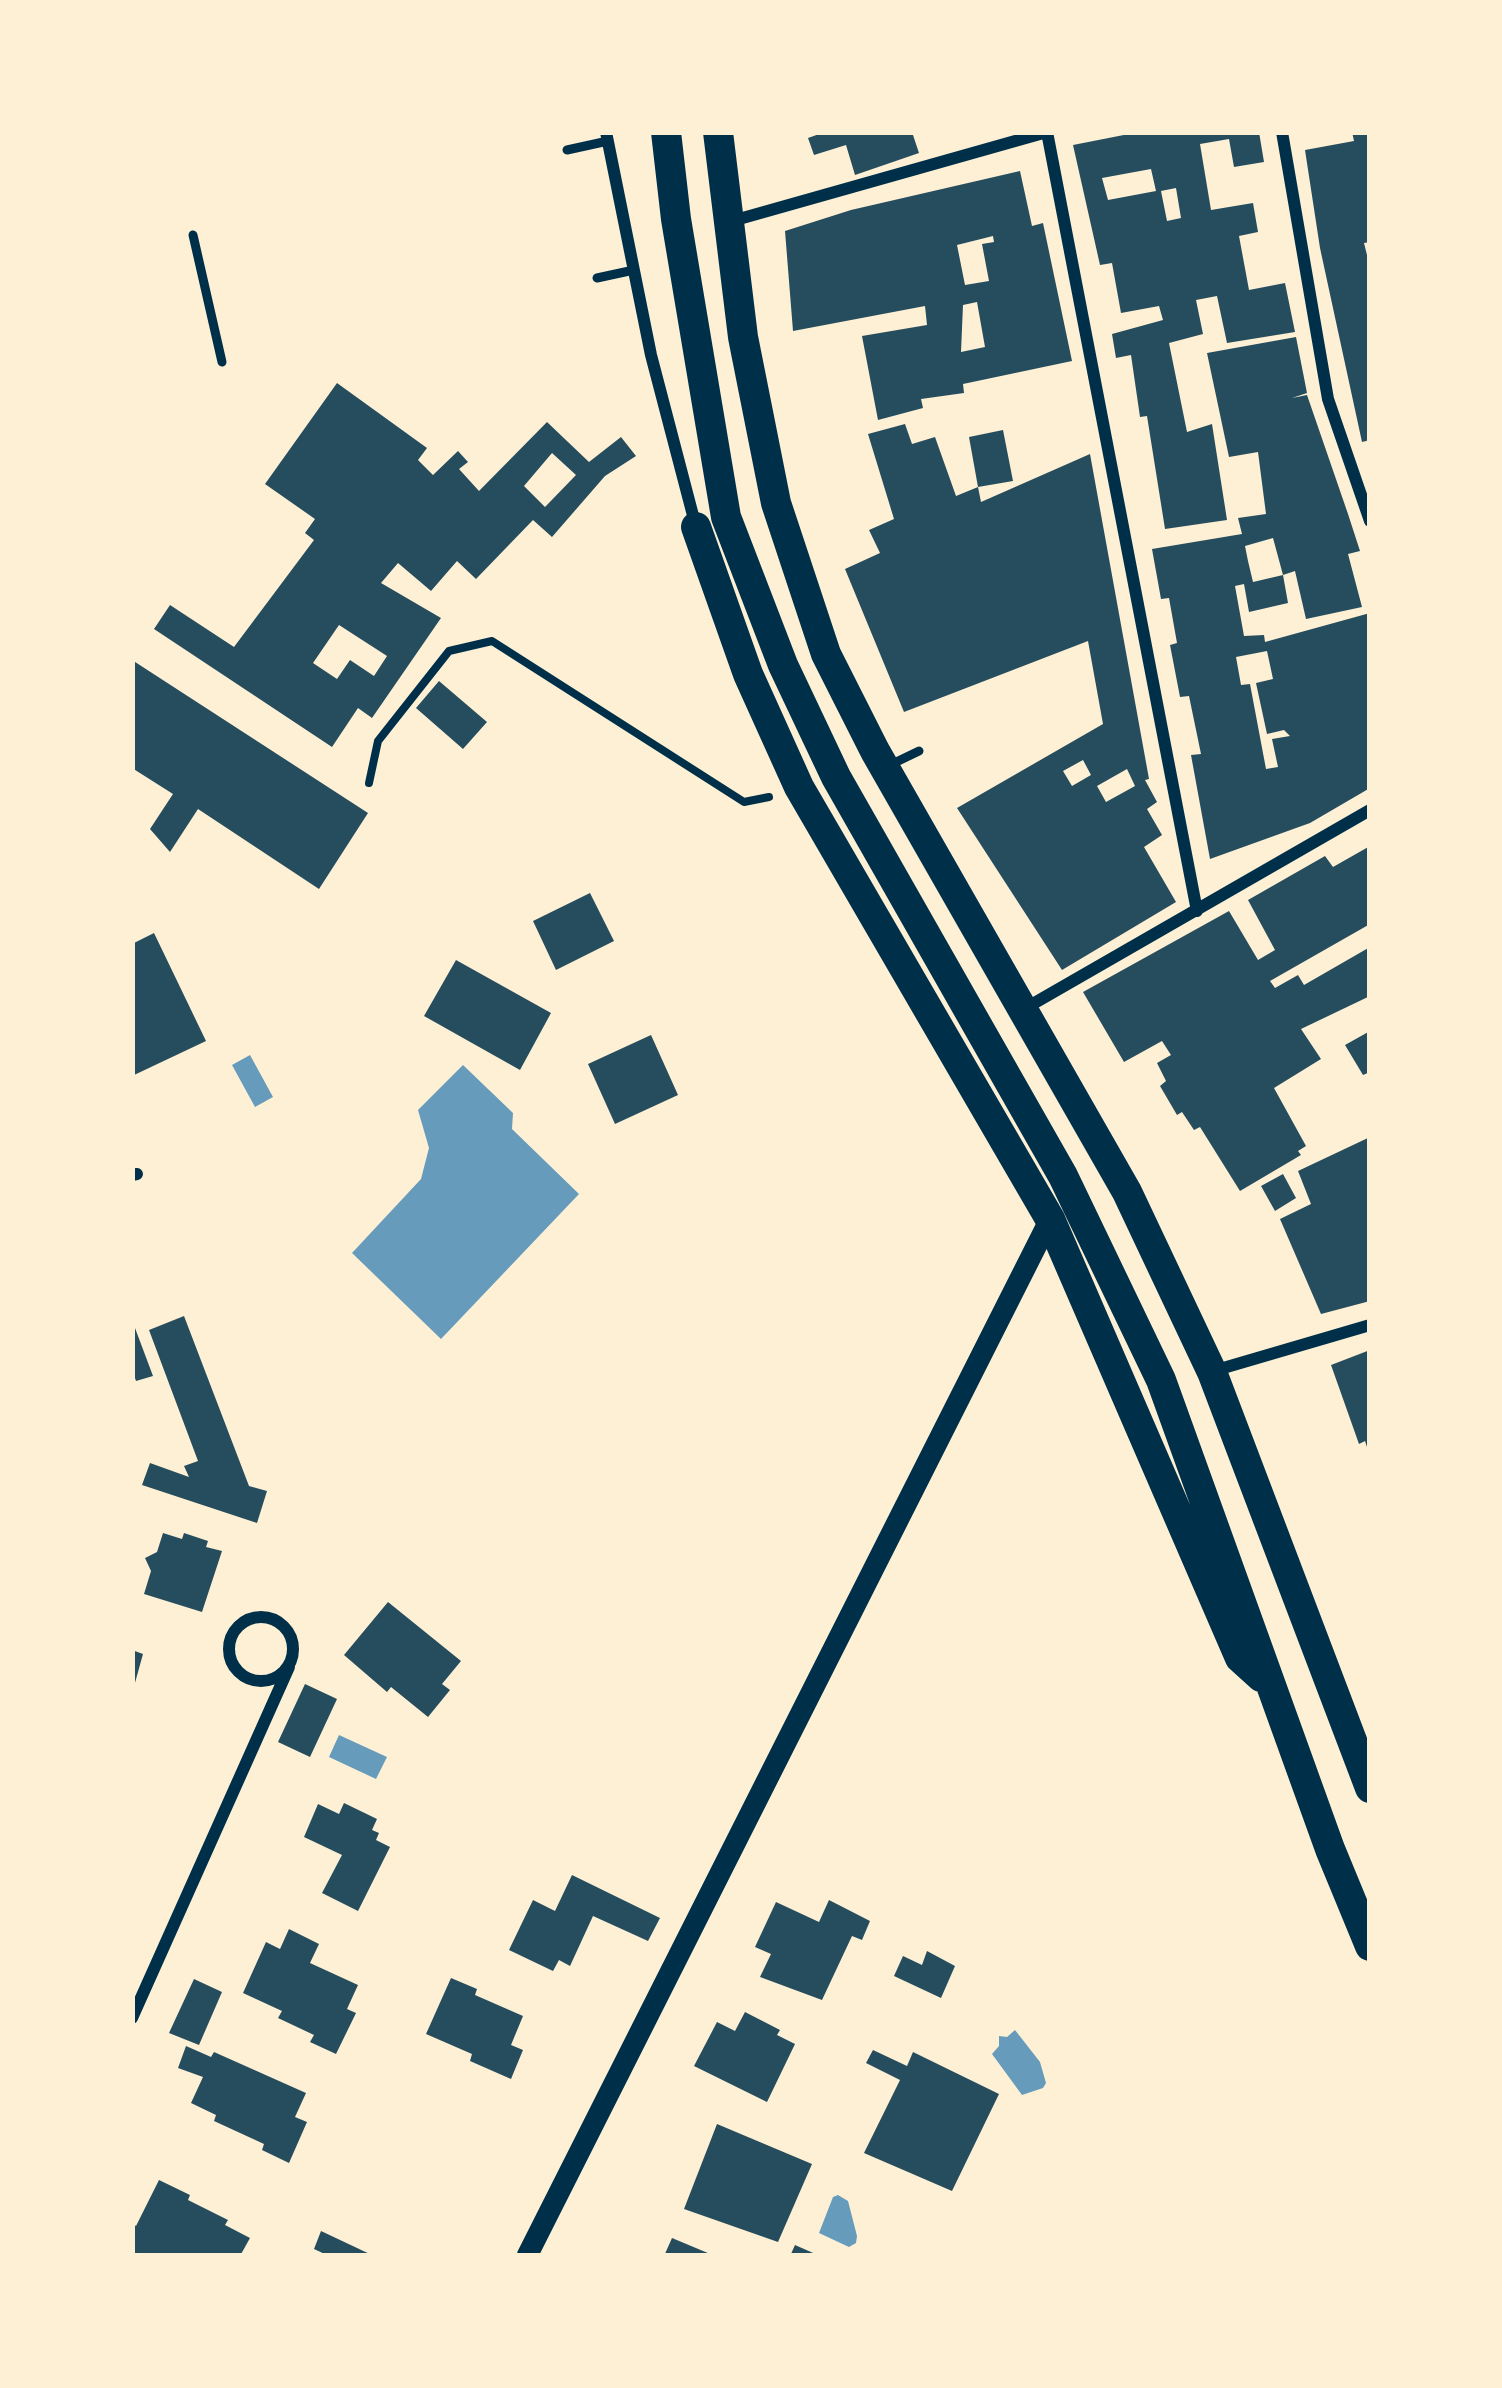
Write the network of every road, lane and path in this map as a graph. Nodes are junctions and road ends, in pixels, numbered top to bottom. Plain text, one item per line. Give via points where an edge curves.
1 (666, 132) edge
2 (718, 132) edge
3 (1047, 132) edge
4 (1282, 132) edge
5 (607, 136) edge
6 (567, 150) dead end
7 (729, 222) junction
8 (193, 235) dead end
9 (634, 269) junction
10 (597, 278) dead end
11 (222, 362) dead end
12 (1370, 521) edge
13 (696, 526) joint
14 (920, 751) dead end
15 (884, 768) junction
16 (369, 783) dead end
17 (756, 801) dead end
18 (1370, 809) edge
19 (1198, 911) junction
20 (1023, 1010) junction
21 (1072, 1093) junction
22 (1063, 1176) junction
23 (1049, 1219) junction
24 (1370, 1325) edge
25 (1212, 1372) junction
26 (289, 1667) junction
27 (1274, 1690) junction
28 (1370, 1788) edge
29 (1370, 1946) edge
30 (132, 2018) edge
31 (527, 2256) edge

1 - 22 main road via 726,517 836,777
2 - 7 main road
3 - 7 street
3 - 19 street
4 - 12 street via 1328,399
5 - 6 lane
5 - 9 street
7 - 15 main road via 742,337 776,503 826,654
8 - 11 lane
9 - 10 lane
9 - 13 street
13 - 23 main road via 799,787
14 - 15 lane
15 - 20 main road
16 - 17 path via 378,741 449,651 492,641 744,802
18 - 19 street
19 - 20 street
20 - 21 main road
21 - 22 main road
21 - 25 main road
22 - 23 main road
22 - 27 main road via 1161,1380
23 - 27 main road via 1240,1658
23 - 31 street
24 - 25 street
25 - 28 main road
26 - 26 street via 293,1641 274,1619 259,1616 234,1631 230,1660 250,1681 265,1682
26 - 30 street
27 - 29 main road

